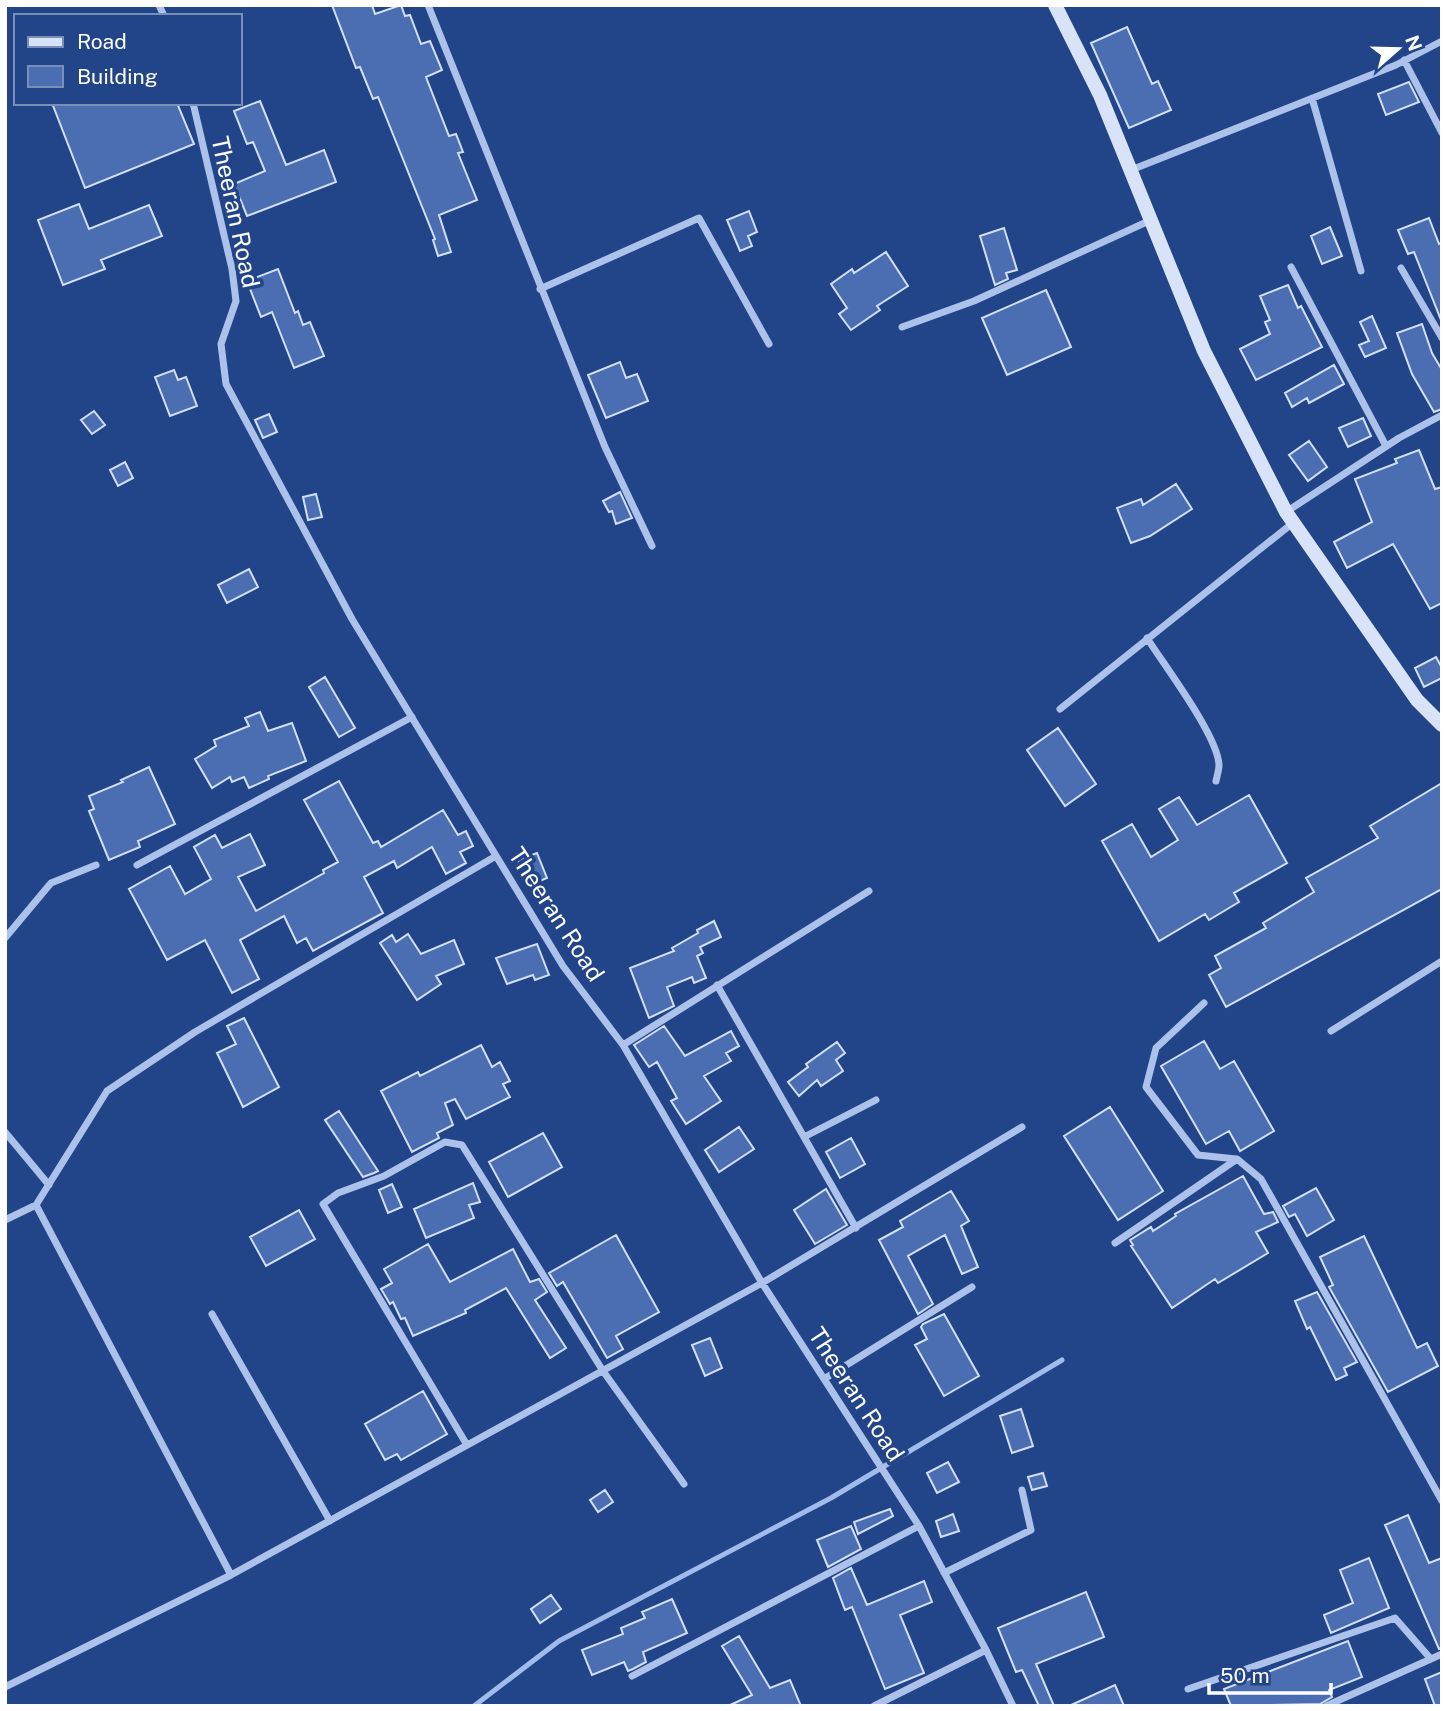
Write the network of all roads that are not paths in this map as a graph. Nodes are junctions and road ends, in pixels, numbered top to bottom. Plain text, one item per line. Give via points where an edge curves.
1 (428, 5) edge
2 (1055, 5) edge
3 (1442, 41) edge
4 (1404, 60) junction
5 (1312, 98) junction
6 (193, 105) edge
7 (1442, 133) edge
8 (1130, 170) junction
9 (1150, 220) junction
10 (1291, 267) dead end
11 (1401, 268) dead end
12 (1361, 271) dead end
13 (540, 289) junction
14 (902, 327) dead end
15 (1442, 338) edge
16 (769, 344) dead end
17 (1442, 415) edge
18 (1386, 446) junction
19 (1290, 517) junction
20 (652, 546) dead end
21 (1147, 638) junction
22 (1060, 709) dead end
23 (412, 717) junction
24 (1442, 725) edge
25 (1216, 781) dead end
26 (496, 856) junction
27 (96, 864) dead end
28 (137, 865) dead end
29 (869, 891) dead end
30 (5, 938) edge
31 (1442, 961) edge
32 (717, 985) junction
33 (1203, 1003) dead end
34 (1331, 1031) dead end
35 (623, 1045) junction
36 (876, 1100) dead end
37 (1022, 1127) dead end
38 (5, 1132) edge
39 (804, 1136) junction
40 (1237, 1159) junction
41 (49, 1185) junction
42 (36, 1205) junction
43 (5, 1220) edge
44 (856, 1228) junction
45 (1115, 1243) dead end
46 (762, 1283) junction
47 (972, 1287) dead end
48 (212, 1314) dead end
49 (603, 1371) junction
50 (824, 1379) junction
51 (467, 1445) junction
52 (684, 1484) dead end
53 (1022, 1490) dead end
54 (1442, 1501) edge
55 (330, 1521) junction
56 (919, 1526) junction
57 (944, 1573) junction
58 (232, 1575) junction
59 (986, 1650) junction
60 (1442, 1654) edge
61 (1430, 1658) junction
62 (632, 1676) dead end
63 (5, 1686) edge
64 (1188, 1689) dead end
65 (874, 1706) edge
66 (1013, 1706) edge
67 (1326, 1706) edge

1 - 13 street
2 - 8 street via 1100,95
3 - 4 street
4 - 5 street
4 - 7 street
5 - 8 street
5 - 12 street
6 - 23 street, Theeran Road via 236,301 221,344 226,384 352,619
8 - 9 street
9 - 14 street via 974,301
9 - 19 street via 1204,351
10 - 18 street
11 - 15 street
13 - 16 street via 699,218
13 - 20 street via 605,447
17 - 18 street
18 - 19 street
19 - 21 street
19 - 24 street via 1417,699
21 - 22 street
21 - 25 street via 1216,752
23 - 26 street, Theeran Road
23 - 28 street
26 - 35 street, Theeran Road via 563,966
26 - 41 street via 195,1032 107,1091
27 - 30 street via 51,883
29 - 32 street
31 - 34 street
32 - 35 street
32 - 39 street
33 - 40 street via 1156,1048 1146,1087 1198,1155
35 - 46 street, Theeran Road
36 - 39 street
37 - 44 street
38 - 41 street
39 - 44 street
40 - 45 street
40 - 54 street via 1261,1179
41 - 42 street
42 - 43 street
42 - 58 street
44 - 46 street
46 - 49 street
46 - 50 street, Theeran Road
47 - 50 street
48 - 55 street
49 - 51 street
49 - 51 street via 462,1145 445,1142 384,1176 338,1193 323,1204
49 - 52 street
50 - 56 street, Theeran Road
51 - 55 street
53 - 57 street via 1031,1530
55 - 58 street
56 - 57 street, Theeran Road
56 - 62 street
57 - 59 street, Theeran Road
58 - 63 street
59 - 65 street
59 - 66 street, Theeran Road
60 - 61 street
61 - 64 street via 1395,1618
61 - 67 street

